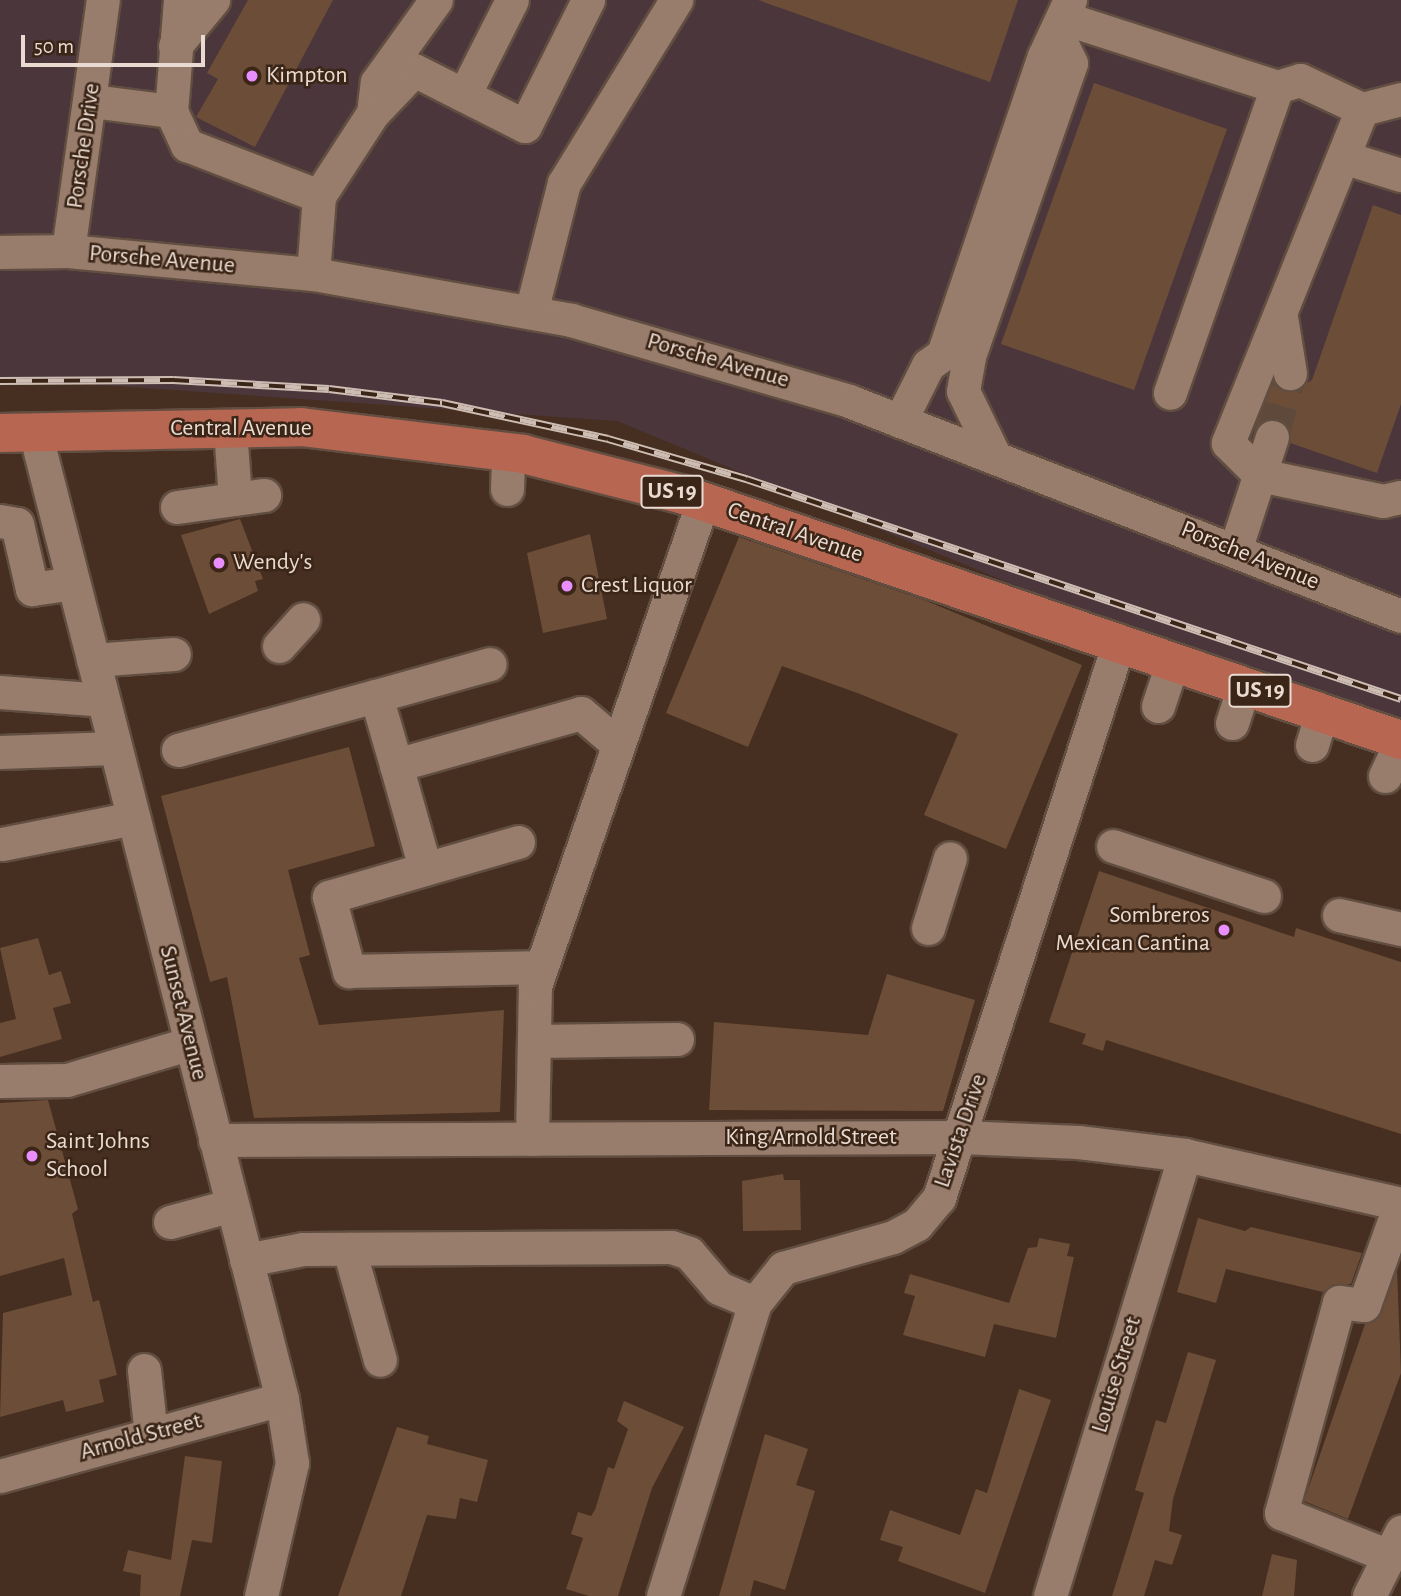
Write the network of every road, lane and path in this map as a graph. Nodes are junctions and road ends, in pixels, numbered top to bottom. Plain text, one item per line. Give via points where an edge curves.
1 (103, 0) edge
2 (180, 0) edge
3 (213, 0) edge
4 (436, 0) edge
5 (512, 0) edge
6 (588, 0) edge
7 (676, 0) edge
8 (1064, 11) edge
9 (176, 46) junction
10 (404, 64) junction
11 (1277, 87) junction
12 (464, 95) junction
13 (1401, 99) edge
14 (91, 101) junction
15 (1362, 109) junction
16 (171, 111) junction
17 (1346, 158) junction
18 (1401, 175) edge
19 (319, 196) junction
20 (0, 251) edge
21 (68, 251) junction
22 (313, 274) junction
23 (531, 312) junction
24 (1281, 317) junction
25 (936, 360) junction
26 (1290, 373) tunnel mouth
27 (963, 391) junction
28 (1170, 393) dead end
29 (901, 421) junction
30 (230, 429) junction
31 (17, 433) edge
32 (1272, 437) tunnel mouth
33 (509, 451) junction
34 (994, 455) junction
35 (1260, 475) junction
36 (507, 489) dead end
37 (1401, 496) edge
38 (703, 502) junction
39 (177, 507) dead end
40 (0, 521) edge
41 (1235, 550) junction
42 (73, 583) junction
43 (1401, 616) edge
44 (303, 619) dead end
45 (1119, 642) junction
46 (279, 646) dead end
47 (174, 654) dead end
48 (93, 660) junction
49 (1172, 661) junction
50 (490, 664) dead end
51 (1244, 685) junction
52 (0, 692) edge
53 (376, 696) junction
54 (103, 700) junction
55 (1158, 706) dead end
56 (1232, 723) dead end
57 (1401, 740) edge
58 (615, 742) junction
59 (115, 748) junction
60 (178, 750) dead end
61 (0, 752) edge
62 (396, 765) junction
63 (1385, 776) dead end
64 (133, 818) junction
65 (518, 842) dead end
66 (2, 844) dead end
67 (1113, 846) dead end
68 (950, 858) dead end
69 (425, 868) junction
70 (1264, 896) dead end
71 (1339, 915) dead end
72 (928, 928) dead end
73 (1401, 929) edge
74 (541, 967) junction
75 (677, 1039) dead end
76 (534, 1041) junction
77 (191, 1043) junction
78 (0, 1081) edge
79 (961, 1137) junction
80 (532, 1139) junction
81 (215, 1140) junction
82 (1185, 1155) junction
83 (1401, 1204) edge
84 (232, 1205) junction
85 (170, 1222) dead end
86 (349, 1249) junction
87 (246, 1260) junction
88 (755, 1303) junction
89 (380, 1360) dead end
90 (144, 1370) dead end
91 (282, 1399) junction
92 (151, 1435) junction
93 (0, 1476) edge
94 (1395, 1544) edge
95 (261, 1596) edge
96 (663, 1596) edge
97 (1050, 1596) edge
98 (1369, 1596) edge

1 - 14 street, Porsche Drive
2 - 9 street
3 - 9 street
4 - 10 street
5 - 12 street
6 - 12 street via 525,126
7 - 23 street via 564,183
8 - 11 street
8 - 25 street
8 - 27 street via 1071,63 969,356
9 - 16 street
10 - 12 street
10 - 19 street via 377,82 373,113
11 - 15 street via 1300,80
11 - 28 street
13 - 15 street
14 - 16 street
14 - 21 street, Porsche Drive
15 - 17 street
16 - 19 street via 187,145
17 - 18 street
17 - 24 street
19 - 22 street
20 - 21 street, Porsche Avenue
21 - 22 street, Porsche Avenue
22 - 23 street, Porsche Avenue
23 - 29 street, Porsche Avenue via 749,367
24 - 26 street
24 - 35 street via 1228,443
25 - 27 street
25 - 29 street
27 - 34 street
29 - 34 street, Porsche Avenue
30 - 31 main road, Central Avenue / US 19
30 - 33 main road, Central Avenue / US 19 via 325,429
30 - 39 street via 250,497
31 - 42 street, Sunset Avenue
32 - 35 street
33 - 36 street
33 - 38 main road, Central Avenue / US 19
34 - 41 street, Porsche Avenue
35 - 37 street via 1383,501
35 - 41 street
38 - 45 main road, Central Avenue / US 19
38 - 58 street
40 - 42 street via 17,524 32,589
41 - 43 street, Porsche Avenue
42 - 48 street, Sunset Avenue
44 - 46 street
45 - 49 main road, Central Avenue / US 19
45 - 79 street, Lavista Drive
47 - 48 street
48 - 54 street, Sunset Avenue
49 - 51 main road, Central Avenue / US 19
49 - 55 street
50 - 53 street
51 - 56 street
51 - 57 main road, Central Avenue / US 19 via 1317,729
52 - 54 street
53 - 60 street
53 - 62 street
54 - 59 street, Sunset Avenue
57 - 63 street
58 - 62 street via 581,713
58 - 74 street
59 - 61 street
59 - 64 street, Sunset Avenue
62 - 69 street
64 - 66 street
64 - 77 street, Sunset Avenue
65 - 69 street
67 - 70 street
68 - 72 street
69 - 74 street via 329,897 349,971
71 - 73 street
74 - 76 street
75 - 76 street
76 - 80 street
77 - 78 street via 67,1080
77 - 81 street, Sunset Avenue
79 - 80 street, King Arnold Street via 845,1153
79 - 82 street, King Arnold Street
79 - 88 street, Lavista Drive via 939,1198 918,1224 848,1241 783,1268
80 - 81 street, King Arnold Street
81 - 84 street, Sunset Avenue
82 - 83 street, King Arnold Street
82 - 97 street, Louise Street
83 - 94 street via 1364,1306 1339,1302 1281,1513
84 - 85 street
84 - 87 street, Sunset Avenue
86 - 87 street via 303,1249
86 - 88 street via 671,1247 689,1253 719,1288
86 - 89 street
87 - 91 street, Sunset Avenue
88 - 96 street, Lavista Drive
90 - 92 street
91 - 92 street, Arnold Street
91 - 95 street, Sunset Avenue via 292,1463
92 - 93 street, Arnold Street
94 - 98 street

